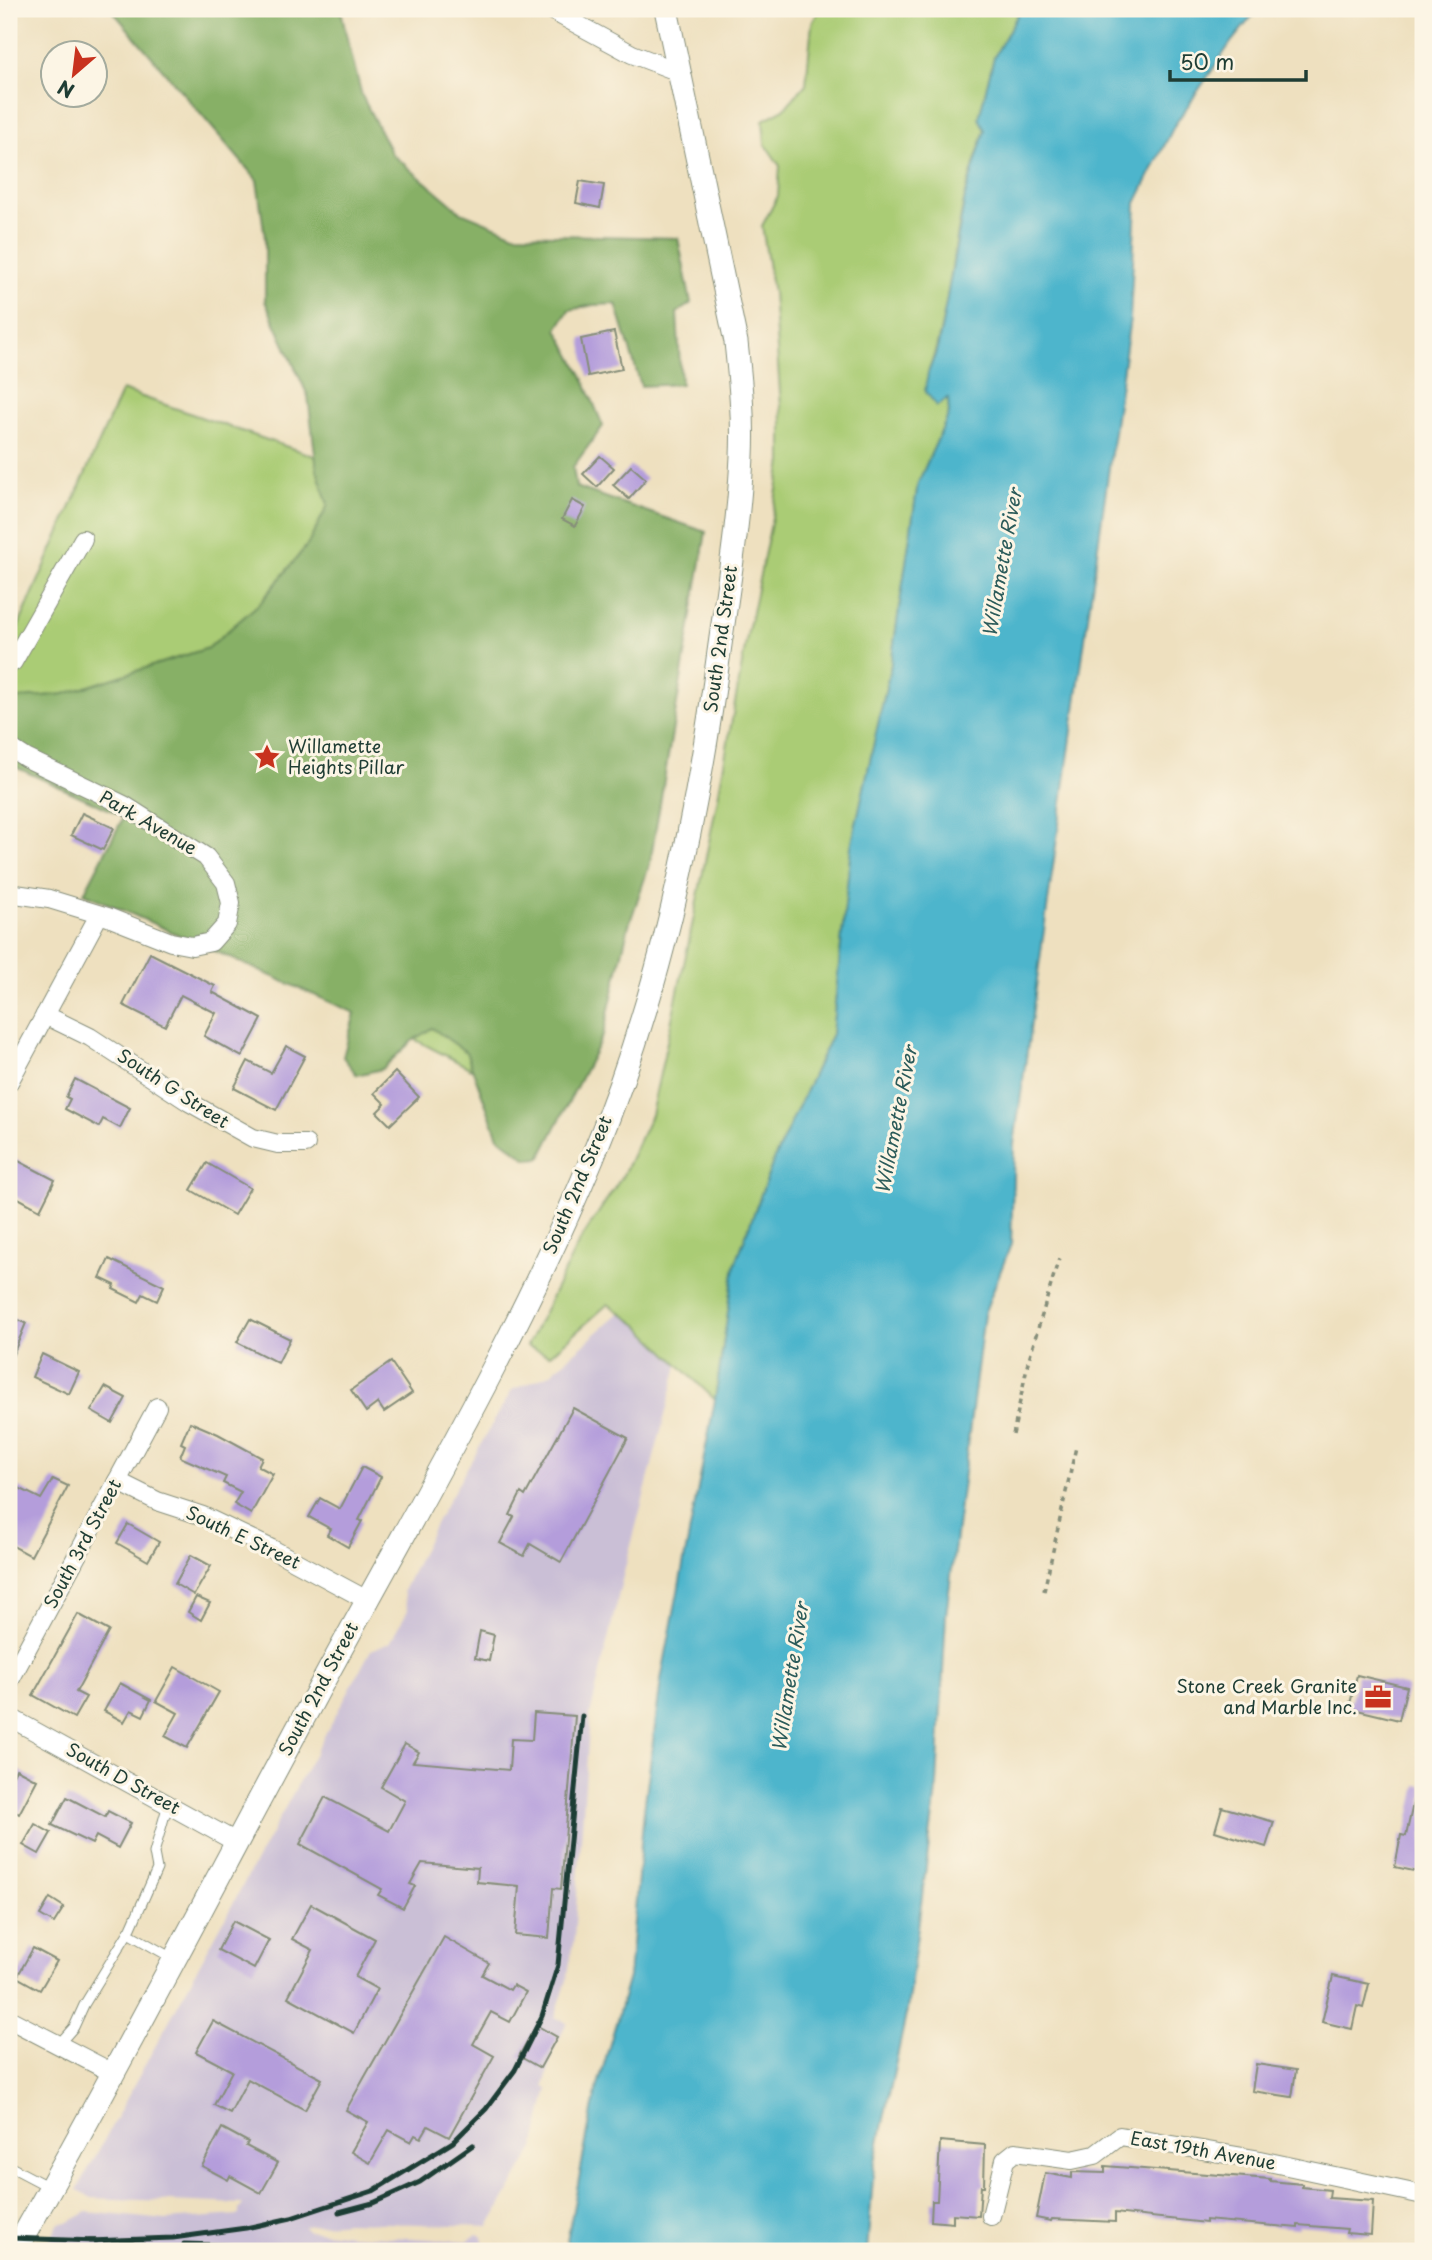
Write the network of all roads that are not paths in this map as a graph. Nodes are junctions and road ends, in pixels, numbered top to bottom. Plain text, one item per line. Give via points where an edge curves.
1 (549, 9) edge
2 (666, 9) edge
3 (679, 72) junction
4 (83, 539) dead end
5 (9, 664) edge
6 (9, 747) edge
7 (9, 893) edge
8 (99, 915) junction
9 (45, 1015) junction
10 (9, 1082) edge
11 (306, 1144) dead end
12 (157, 1407) dead end
13 (117, 1480) junction
14 (367, 1601) junction
15 (9, 1682) edge
16 (9, 1717) edge
17 (168, 1804) junction
18 (236, 1842) junction
19 (128, 1933) junction
20 (174, 1959) junction
21 (9, 2019) edge
22 (58, 2045) junction
23 (113, 2073) junction
24 (9, 2166) edge
25 (50, 2187) junction
26 (1423, 2196) edge
27 (991, 2216) dead end
28 (15, 2251) edge

1 - 3 street via 632,54
2 - 3 street, South 2nd Street
3 - 14 street, South 2nd Street via 736,342 742,452 706,747 683,870 626,1068 589,1165 480,1392
4 - 5 street
6 - 8 street, Park Avenue via 124,805 206,857 226,883 231,903 227,924 211,942 192,946
7 - 8 street, Park Avenue via 49,899
8 - 9 street
9 - 10 street
9 - 11 street, South G Street via 101,1044 253,1138
12 - 13 street, South 3rd Street
13 - 14 street, South E Street via 272,1549
13 - 15 street, South 3rd Street
14 - 18 street, South 2nd Street
16 - 17 street, South D Street
17 - 18 street, South D Street
17 - 19 lane via 154,1853 157,1869
18 - 20 street, South 2nd Street
19 - 20 lane
19 - 22 lane via 74,2027
20 - 23 street, South 2nd Street
21 - 22 street
22 - 23 street
23 - 25 street, South 2nd Street
24 - 25 lane
25 - 28 street, South 2nd Street
26 - 27 street, East 19th Avenue via 1255,2159 1120,2136 1095,2155 1072,2160 1015,2152 1005,2160

